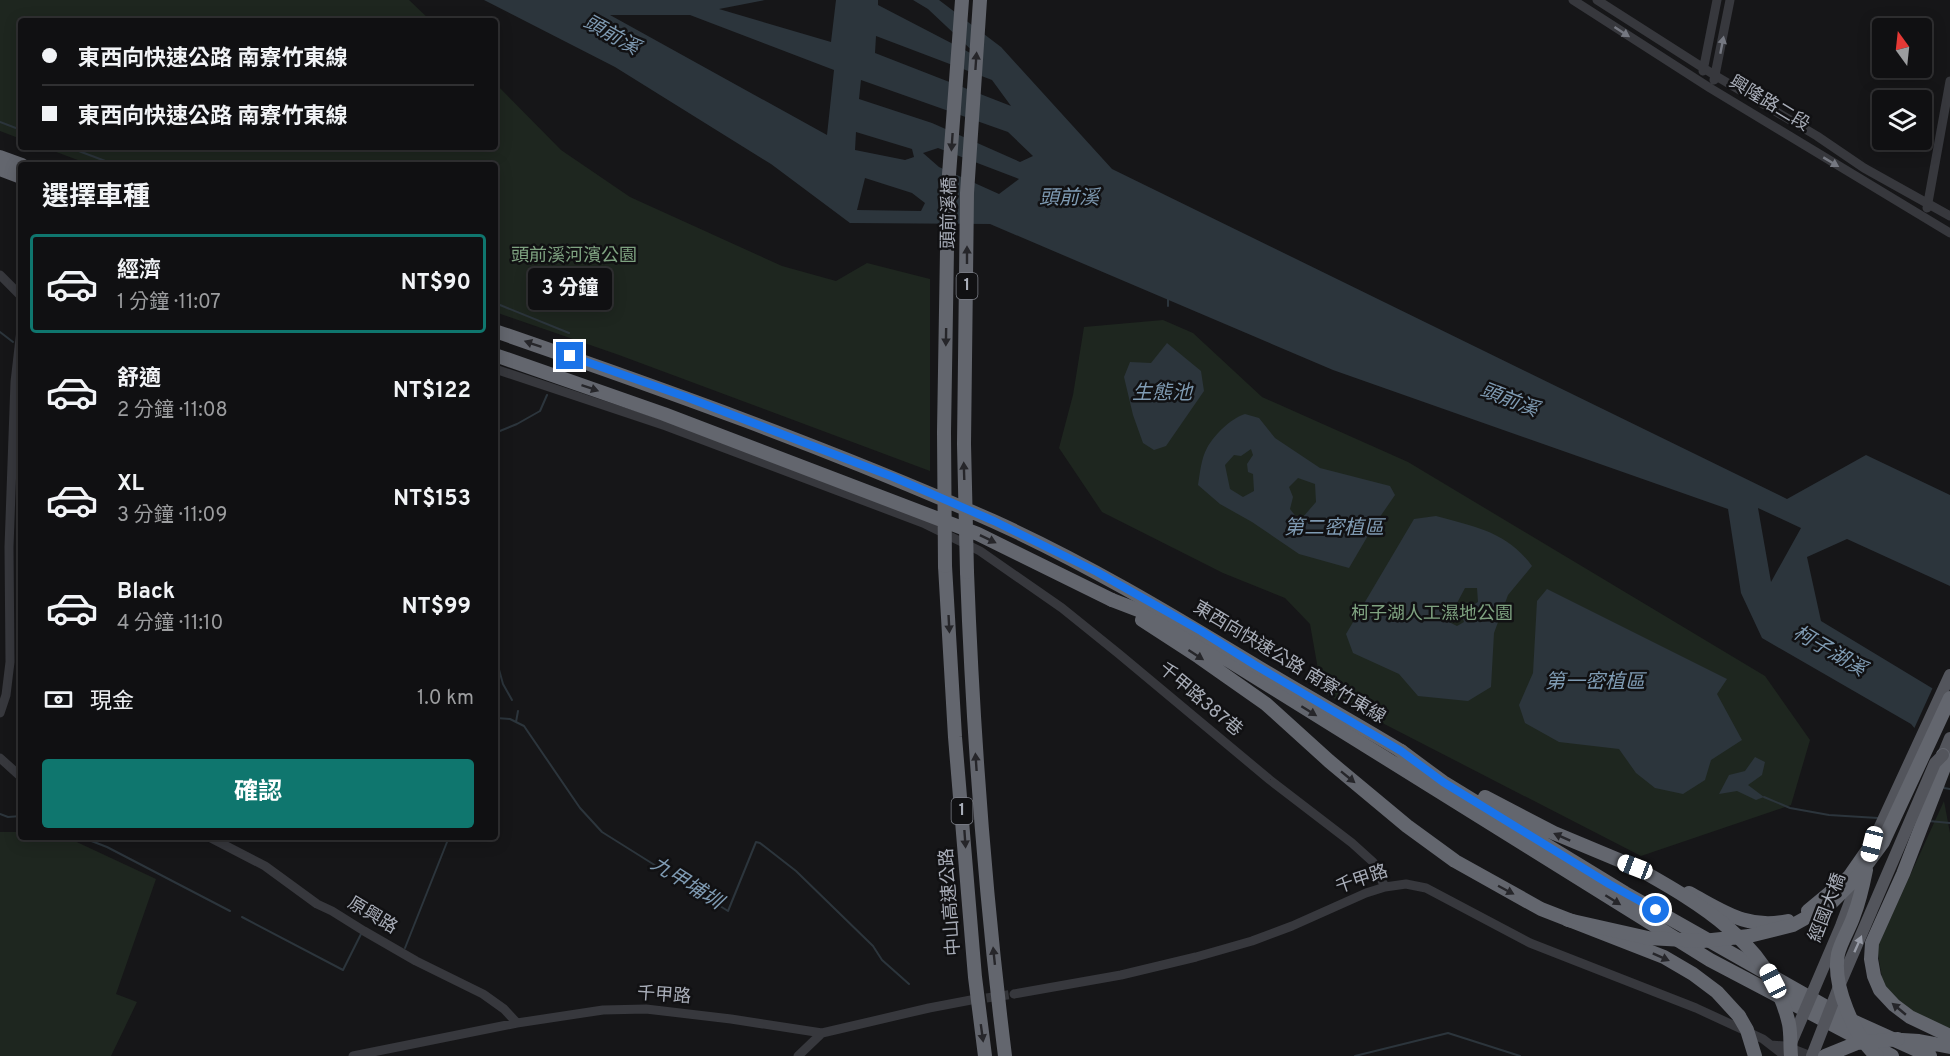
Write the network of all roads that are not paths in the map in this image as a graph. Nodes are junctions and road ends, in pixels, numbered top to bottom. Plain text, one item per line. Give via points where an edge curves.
1 (962, 0) edge
2 (980, 0) edge
3 (1573, 0) edge
4 (1597, 0) edge
5 (1717, 0) edge
6 (1730, 0) edge
7 (1705, 69) junction
8 (1716, 76) junction
9 (1698, 80) junction
10 (1710, 88) junction
11 (1949, 88) edge
12 (0, 157) edge
13 (18, 164) edge
14 (0, 169) edge
15 (18, 176) edge
16 (1928, 204) junction
17 (1950, 216) edge
18 (1925, 219) junction
19 (1950, 233) edge
20 (0, 275) edge
21 (18, 293) edge
22 (498, 332) edge
23 (18, 356) edge
24 (498, 356) edge
25 (498, 370) edge
26 (945, 566) joint
27 (967, 572) joint
28 (1112, 600) junction
29 (1950, 675) edge
30 (1950, 698) edge
31 (0, 713) edge
32 (1950, 738) edge
33 (1401, 751) junction
34 (1943, 755) junction
35 (0, 758) edge
36 (18, 774) edge
37 (1441, 787) junction
38 (215, 840) edge
39 (1872, 844) junction
40 (1635, 867) junction
41 (1385, 887) junction
42 (1568, 920) junction
43 (1840, 984) junction
44 (1014, 994) tunnel mouth
45 (971, 1000) tunnel mouth
46 (517, 1023) junction
47 (822, 1033) junction
48 (1950, 1036) edge
49 (1771, 1045) junction
50 (1950, 1047) edge
51 (1788, 1053) edge
52 (353, 1056) edge
53 (798, 1056) edge
54 (985, 1056) edge
55 (1005, 1056) edge
56 (1755, 1056) edge
57 (1771, 1056) edge
58 (1812, 1056) edge
59 (1825, 1056) edge
60 (1877, 1056) edge
61 (1892, 1056) edge
62 (1930, 1056) edge

1 -> 26 highway, 頭前溪橋 / 1, bridge via 948,188
27 -> 2 highway, 頭前溪橋 / 1, bridge via 967,193
3 -> 9 street, 興隆路二段
4 - 7 street, 興隆路二段
5 - 7 street
8 -> 6 street
7 - 8 street, 興隆路二段
7 - 9 street
8 - 10 street
8 - 16 street, 興隆路二段
9 - 10 street, 興隆路二段
10 -> 18 street, 興隆路二段
11 - 16 street
12 - 13 highway
14 - 15 highway
16 - 17 street, 興隆路二段
16 - 18 street
18 - 19 street, 興隆路二段
20 - 21 street
33 -> 22 highway, 東西向快速公路 南寮竹東線, bridge via 1097,572 994,521 789,436
23 - 31 street via 9,547 10,662
24 -> 28 highway, 東西向快速公路 南寮竹東線, bridge via 675,418 978,534
25 - 41 street, 千甲路387巷 via 666,426 923,523 980,551 1070,615 1352,843 1373,862
26 -> 54 highway, 中山高速公路 / 1 via 955,737
55 -> 27 highway, 中山高速公路 / 1 via 981,836
28 -> 37 highway, 東西向快速公路 南寮竹東線 via 1146,613 1199,642
28 -> 42 highway via 1266,704 1434,846 1481,877
29 - 39 main road, 經國大橋
30 - 42 highway, bridge via 1883,842 1858,876 1829,905 1793,925 1749,936 1703,940 1648,938
32 - 34 main road
33 - 37 highway, 東西向快速公路 南寮竹東線
40 -> 33 highway via 1519,816
43 -> 34 main road, bridge via 1935,763
48 -> 34 highway via 1893,1005 1880,990 1870,959 1872,943 1945,765
35 - 36 street
37 -> 61 highway, 東西向快速公路 南寮竹東線 via 1710,960
37 - 62 highway, 東西向快速公路 南寮竹東線 via 1788,987
38 - 46 street, 原興路 via 265,866 317,904 416,961 483,994
39 - 40 highway, bridge via 1849,877 1829,895 1792,920 1775,924 1742,921
39 - 43 highway, bridge via 1855,915 1838,954
39 - 51 main road, 經國大橋, bridge
40 - 51 highway, bridge via 1702,907 1749,946 1779,992 1790,1025
41 - 44 street, 千甲路 via 1262,937 1196,957
41 - 49 street, 千甲路 via 1406,884 1426,888 1530,944 1696,1008
42 -> 56 highway, bridge via 1664,957 1693,974 1739,1016
43 - 58 main road, bridge
43 - 60 highway, bridge via 1855,1029
45 - 47 street, 千甲路
46 - 47 street, 千甲路 via 603,1010 646,1009
46 - 52 street, 千甲路
47 - 53 street
49 - 51 street, 千甲路
49 - 57 street
49 - 58 street, 千甲路
50 - 59 highway, bridge via 1878,1040 1857,1043

